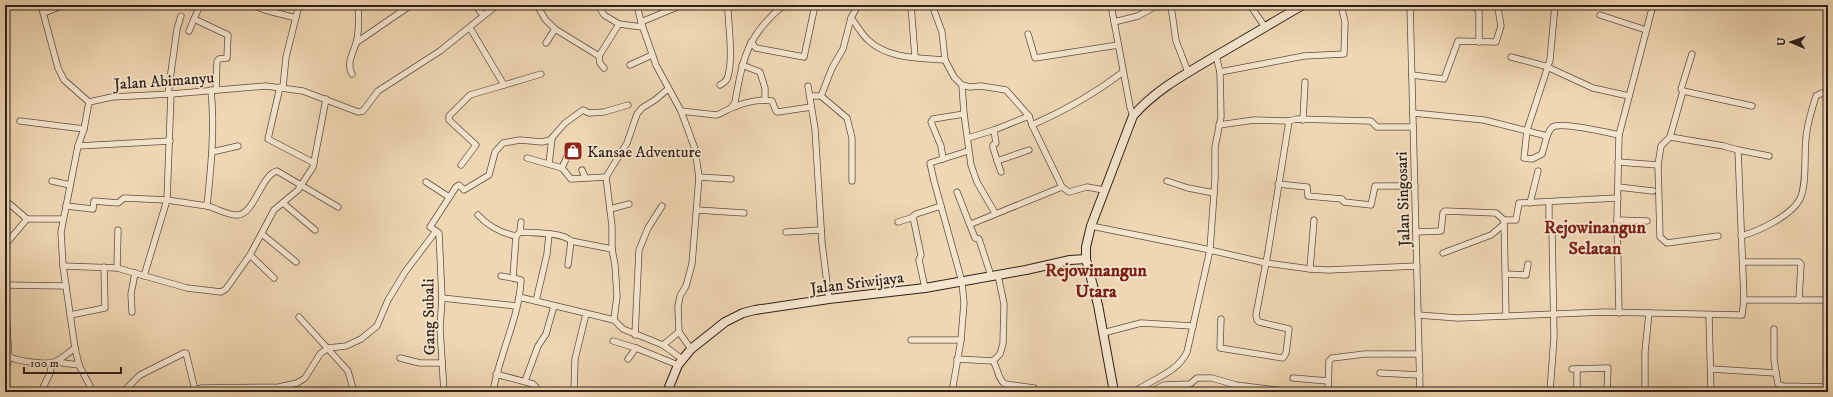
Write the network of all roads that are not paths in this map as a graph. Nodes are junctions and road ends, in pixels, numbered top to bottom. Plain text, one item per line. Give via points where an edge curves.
1 (41, 5) edge
2 (64, 5) edge
3 (200, 5) edge
4 (252, 5) edge
5 (299, 5) edge
6 (358, 5) edge
7 (411, 5) edge
8 (476, 5) edge
9 (497, 5) edge
10 (537, 5) edge
11 (598, 5) edge
12 (637, 5) edge
13 (682, 5) edge
14 (725, 5) edge
15 (784, 5) edge
16 (858, 5) edge
17 (911, 5) edge
18 (932, 5) edge
19 (1009, 5) edge
20 (1012, 5) edge
21 (1110, 5) edge
22 (1250, 5) edge
23 (1303, 5) edge
24 (1341, 5) edge
25 (1410, 5) edge
26 (1473, 5) edge
27 (1505, 5) edge
28 (1555, 5) edge
29 (1653, 5) edge
30 (1172, 6) edge
31 (814, 10) dead end
32 (44, 13) junction
33 (483, 15) junction
34 (1600, 15) dead end
35 (181, 16) dead end
36 (296, 18) junction
37 (851, 18) junction
38 (194, 19) junction
39 (1114, 22) junction
40 (619, 24) junction
41 (641, 25) junction
42 (1265, 27) junction
43 (470, 28) junction
44 (556, 29) junction
45 (1646, 30) junction
46 (190, 32) dead end
47 (1028, 34) dead end
48 (357, 42) junction
49 (751, 42) junction
50 (1479, 42) junction
51 (546, 43) dead end
52 (1118, 45) junction
53 (1692, 54) dead end
54 (599, 56) junction
55 (1216, 56) junction
56 (653, 57) junction
57 (915, 57) junction
58 (1511, 57) dead end
59 (944, 60) junction
60 (630, 65) dead end
61 (742, 65) junction
62 (1548, 67) junction
63 (604, 68) dead end
64 (1123, 72) junction
65 (1188, 72) junction
66 (1220, 72) junction
67 (352, 74) dead end
68 (542, 74) dead end
69 (1412, 75) junction
70 (1305, 82) dead end
71 (504, 85) junction
72 (720, 85) dead end
73 (962, 85) junction
74 (808, 86) dead end
75 (281, 87) junction
76 (668, 89) junction
77 (213, 90) junction
78 (1682, 91) junction
79 (1828, 93) edge
80 (169, 94) junction
81 (810, 96) junction
82 (821, 96) junction
83 (1629, 96) junction
84 (326, 99) junction
85 (765, 100) junction
86 (90, 102) junction
87 (628, 105) dead end
88 (1752, 106) dead end
89 (732, 107) junction
90 (811, 107) junction
91 (681, 111) junction
92 (1413, 113) junction
93 (964, 114) junction
94 (1029, 116) junction
95 (1133, 116) junction
96 (1303, 120) junction
97 (20, 121) dead end
98 (1289, 121) junction
99 (1032, 125) junction
100 (1219, 125) junction
101 (1414, 127) junction
102 (84, 128) junction
103 (994, 130) junction
104 (1527, 130) junction
105 (1619, 135) junction
106 (1548, 136) junction
107 (552, 138) junction
108 (968, 138) junction
109 (1670, 139) junction
110 (170, 141) junction
111 (78, 146) junction
112 (238, 146) dead end
113 (1029, 150) dead end
114 (1738, 150) junction
115 (968, 151) junction
116 (212, 152) junction
117 (569, 152) dead end
118 (1769, 156) dead end
119 (527, 158) dead end
120 (943, 158) junction
121 (998, 161) junction
122 (1618, 162) junction
123 (314, 163) junction
124 (549, 164) junction
125 (461, 165) dead end
126 (1658, 165) junction
127 (562, 168) junction
128 (582, 170) dead end
129 (1538, 171) dead end
130 (1001, 172) dead end
131 (606, 176) junction
132 (585, 177) junction
133 (699, 177) junction
134 (731, 179) dead end
135 (52, 181) dead end
136 (852, 181) dead end
137 (1167, 181) dead end
138 (426, 182) dead end
139 (1278, 184) junction
140 (70, 185) junction
141 (301, 185) junction
142 (1415, 186) junction
143 (1062, 187) junction
144 (1618, 187) junction
145 (1104, 190) junction
146 (1653, 191) dead end
147 (957, 192) dead end
148 (1214, 193) junction
149 (449, 197) junction
150 (1618, 198) junction
151 (5, 200) edge
152 (167, 200) junction
153 (1549, 202) junction
154 (283, 203) junction
155 (1530, 203) junction
156 (629, 204) dead end
157 (66, 206) junction
158 (207, 206) junction
159 (662, 206) dead end
160 (940, 206) junction
161 (338, 207) dead end
162 (610, 209) junction
163 (697, 210) junction
164 (744, 213) dead end
165 (995, 213) junction
166 (478, 215) dead end
167 (913, 217) junction
168 (27, 219) junction
169 (64, 219) junction
170 (1314, 220) dead end
171 (1617, 220) junction
172 (1647, 221) dead end
173 (521, 222) dead end
174 (898, 222) dead end
175 (1504, 223) junction
176 (971, 224) junction
177 (1091, 226) junction
178 (118, 230) dead end
179 (315, 230) dead end
180 (821, 230) junction
181 (436, 231) junction
182 (786, 232) dead end
183 (1416, 232) junction
184 (262, 234) junction
185 (518, 234) junction
186 (549, 234) junction
187 (1718, 236) dead end
188 (1742, 236) junction
189 (571, 241) junction
190 (5, 245) edge
191 (612, 249) junction
192 (1210, 250) junction
193 (1443, 253) dead end
194 (250, 255) junction
195 (1086, 259) junction
196 (296, 262) dead end
197 (1743, 262) junction
198 (1266, 263) junction
199 (1528, 264) dead end
200 (63, 266) junction
201 (568, 266) dead end
202 (1417, 266) junction
203 (104, 267) junction
204 (117, 268) junction
205 (1310, 269) junction
206 (135, 273) junction
207 (1506, 274) junction
208 (144, 276) junction
209 (501, 276) dead end
210 (995, 276) junction
211 (274, 278) dead end
212 (513, 278) junction
213 (962, 282) junction
214 (5, 285) edge
215 (66, 286) junction
216 (925, 288) junction
217 (519, 297) junction
218 (5, 298) edge
219 (442, 298) junction
220 (829, 299) junction
221 (1744, 300) junction
222 (1799, 300) junction
223 (1828, 300) edge
224 (536, 301) junction
225 (516, 306) junction
226 (554, 306) junction
227 (132, 312) dead end
228 (1619, 312) junction
229 (1554, 313) junction
230 (586, 314) junction
231 (1418, 314) junction
232 (1649, 314) junction
233 (1709, 314) junction
234 (70, 315) junction
235 (1506, 316) junction
236 (299, 317) dead end
237 (1221, 319) dead end
238 (614, 320) junction
239 (1193, 326) junction
240 (1774, 329) dead end
241 (679, 332) junction
242 (1103, 334) junction
243 (635, 335) junction
244 (911, 340) dead end
245 (960, 340) junction
246 (613, 341) dead end
247 (663, 345) junction
248 (689, 347) junction
249 (75, 348) junction
250 (328, 348) junction
251 (636, 348) junction
252 (1419, 354) junction
253 (7, 356) edge
254 (400, 358) dead end
255 (628, 359) dead end
256 (957, 359) junction
257 (993, 361) junction
258 (53, 362) junction
259 (680, 362) junction
260 (442, 363) junction
261 (79, 365) junction
262 (1711, 369) junction
263 (6, 371) edge
264 (1380, 373) dead end
265 (1776, 373) junction
266 (496, 374) junction
267 (1420, 375) junction
268 (1293, 378) dead end
269 (5, 381) edge
270 (525, 381) junction
271 (1328, 381) junction
272 (1828, 387) edge
273 (1034, 388) dead end
274 (1787, 389) edge
275 (196, 390) junction
276 (608, 391) dead end
277 (1271, 391) edge
278 (41, 392) edge
279 (93, 392) edge
280 (124, 392) edge
281 (184, 392) edge
282 (354, 392) edge
283 (444, 392) edge
284 (493, 392) edge
285 (536, 392) edge
286 (574, 392) edge
287 (618, 392) edge
288 (667, 392) edge
289 (952, 392) edge
290 (1114, 392) edge
291 (1134, 392) edge
292 (1151, 392) edge
293 (1293, 392) edge
294 (1328, 392) edge
295 (1420, 392) edge
296 (1550, 392) edge
297 (1577, 392) edge
298 (1607, 392) edge
299 (1644, 392) edge
300 (1711, 392) edge
301 (1827, 392) edge

1 - 32 street
2 - 32 street
3 - 38 street
4 - 36 street
5 - 36 street
6 - 48 street
7 - 48 street
8 - 33 street
9 - 33 street, Jalan Abimanyu
10 - 44 street via 545,20
11 - 40 street via 604,15
12 - 41 street
13 - 41 street
14 - 72 street via 728,11 729,64 726,81
15 - 49 street
16 - 37 street
17 - 57 street
18 - 59 street via 942,32
19 - 20 street
21 - 39 street
22 - 42 street
23 - 42 street
24 - 66 street via 1345,22 1344,54 1304,56
25 - 69 street, Jalan Singosari
26 - 50 street via 1479,11
27 - 50 street via 1498,8 1501,26 1496,42
28 - 62 street
29 - 45 street
30 - 39 street via 1154,7 1138,16
30 - 65 street via 1176,41
31 - 49 street via 804,57 756,48
32 - 86 street via 58,68 64,80
33 - 43 street, Jalan Abimanyu
34 - 45 street
35 - 80 street
36 - 75 street
37 - 57 street via 867,40 884,51
37 - 82 street via 843,49
38 - 46 street
38 - 77 street via 228,35 227,58 219,58 217,61
39 - 52 street
40 - 41 street
40 - 54 street
41 - 56 street
42 - 55 street
43 - 71 street
43 - 84 street, Jalan Abimanyu via 440,51 378,91 363,111 353,111
44 - 51 street
44 - 54 street
45 - 83 street
47 - 52 street via 1035,58
48 - 67 street via 349,65
49 - 61 street
50 - 69 street via 1458,41 1444,79
52 - 64 street
53 - 78 street
54 - 63 street
55 - 65 street
55 - 66 street
56 - 60 street
56 - 76 street
57 - 59 street
58 - 62 street
59 - 73 street via 950,72
61 - 85 street via 760,72 765,88
61 - 89 street
62 - 83 street via 1593,88
62 - 104 street
64 - 95 street
64 - 99 street via 1098,91 1062,112
65 - 95 street via 1158,93
66 - 100 street
68 - 71 street
69 - 92 street, Jalan Singosari
70 - 96 street
71 - 125 street via 470,95 449,116 449,120 476,145
73 - 93 street
73 - 94 street via 1006,90
74 - 81 street
75 - 77 street, Jalan Abimanyu
75 - 84 street, Jalan Abimanyu
75 - 123 street via 268,139
76 - 91 street
76 - 131 street via 637,114 627,143
77 - 80 street, Jalan Abimanyu
77 - 116 street
78 - 88 street
78 - 109 street
79 - 188 street via 1816,96 1812,108 1806,137 1803,186 1797,203 1767,226
80 - 86 street, Jalan Abimanyu via 112,97
80 - 110 street
81 - 82 street
81 - 90 street
82 - 136 street via 847,118 852,138
83 - 105 street
84 - 123 street
85 - 89 street
85 - 90 street via 772,101 778,112
86 - 102 street
87 - 107 street via 604,112 589,113 583,110 565,123
89 - 91 street via 716,115
90 - 180 street via 815,129
91 - 133 street via 693,141
92 - 101 street, Jalan Singosari
92 - 104 street via 1484,120
93 - 108 street
93 - 120 street via 934,119 931,122
94 - 99 street
94 - 103 street
95 - 145 street
96 - 98 street
96 - 101 street via 1371,121 1377,127
97 - 102 street
98 - 100 street via 1254,120
98 - 139 street
99 - 143 street
100 - 148 street via 1215,147
101 - 142 street, Jalan Singosari
102 - 111 street
103 - 108 street
103 - 121 street via 996,143 992,146
104 - 106 street
104 - 106 street via 1524,158 1532,159 1542,154
105 - 106 street via 1555,126 1551,128
105 - 122 street
107 - 124 street
107 - 149 street via 542,142 520,140 503,143 495,152 489,175 464,190 458,186
108 - 115 street
109 - 114 street
109 - 126 street via 1661,146
110 - 111 street
110 - 152 street
111 - 140 street
112 - 116 street
113 - 121 street
114 - 118 street
114 - 188 street
115 - 120 street
115 - 165 street via 977,182
116 - 158 street
117 - 127 street
119 - 124 street
120 - 160 street via 930,163
121 - 130 street
122 - 126 street
122 - 144 street
123 - 141 street
124 - 127 street
126 - 187 street via 1660,237 1663,241 1667,244
127 - 132 street via 571,179
128 - 132 street
129 - 155 street
131 - 132 street
131 - 162 street
133 - 134 street
133 - 163 street
135 - 140 street
137 - 148 street
138 - 149 street
139 - 142 street via 1308,187 1308,196 1371,205 1375,186
139 - 198 street
140 - 157 street
141 - 154 street
141 - 158 street via 277,170 270,175 243,213 231,214
141 - 161 street
142 - 183 street, Jalan Singosari
143 - 145 street via 1069,192 1087,186
143 - 165 street
144 - 146 street
144 - 150 street
145 - 177 street
147 - 176 street
148 - 192 street
149 - 181 street via 430,226
150 - 153 street
150 - 171 street
151 - 168 street
152 - 157 street via 124,198 118,203 94,200 93,209
152 - 158 street
152 - 208 street
153 - 155 street
153 - 229 street
154 - 179 street
154 - 184 street via 274,210
155 - 175 street via 1519,203 1516,220
156 - 162 street
157 - 169 street
159 - 243 street via 648,228 639,250
160 - 167 street
160 - 213 street
162 - 191 street
163 - 164 street
163 - 241 street via 692,264 678,307
165 - 176 street
166 - 185 street via 485,223 499,231
167 - 174 street
167 - 216 street
168 - 169 street
168 - 190 street
169 - 200 street via 61,232
170 - 205 street
171 - 172 street
171 - 228 street
173 - 185 street
175 - 183 street via 1496,213 1445,210 1441,231
175 - 193 street via 1491,235
175 - 207 street
176 - 210 street via 975,238 979,239
177 - 192 street
177 - 195 street
178 - 204 street
180 - 182 street
180 - 220 street
181 - 219 street, Gang Subali via 439,233 440,242
181 - 250 street via 405,272 388,300 377,326 361,339 346,346
183 - 202 street, Jalan Singosari
184 - 194 street
184 - 196 street
185 - 186 street
185 - 212 street
186 - 189 street via 566,237
186 - 224 street
188 - 197 street
189 - 191 street
189 - 201 street
191 - 238 street via 617,296
192 - 198 street
192 - 239 street
194 - 208 street via 226,289 221,292 187,288
194 - 211 street
195 - 210 street, Jalan Sriwijaya
195 - 242 street
197 - 221 street
197 - 222 street via 1799,262
198 - 205 street
198 - 237 street via 1256,315 1257,320 1289,329 1283,358 1220,348
199 - 207 street via 1526,275
200 - 203 street
200 - 215 street
202 - 205 street
202 - 231 street, Jalan Singosari
203 - 204 street
203 - 234 street via 105,308
204 - 206 street
206 - 208 street
206 - 227 street via 131,294
207 - 235 street
209 - 212 street
210 - 213 street, Jalan Sriwijaya
210 - 257 street via 1004,304 1003,344 1000,354
212 - 217 street via 521,280
213 - 216 street, Jalan Sriwijaya
213 - 245 street via 964,303
214 - 215 street
215 - 234 street
216 - 220 street, Jalan Sriwijaya
217 - 224 street
217 - 225 street
218 - 253 street
219 - 225 street
219 - 260 street, Gang Subali
220 - 248 street, Jalan Sriwijaya via 743,313 720,325
221 - 222 street
221 - 233 street via 1742,315
222 - 223 street
224 - 226 street
225 - 266 street via 513,324
226 - 230 street
226 - 270 street via 546,334 538,346
228 - 229 street
228 - 232 street
229 - 235 street
229 - 296 street
230 - 238 street
230 - 286 street via 575,359
231 - 235 street via 1458,318
231 - 252 street, Jalan Singosari
232 - 233 street
232 - 299 street
233 - 262 street
234 - 249 street
236 - 250 street
238 - 243 street via 623,329
239 - 242 street via 1141,323
239 - 291 street via 1184,360
240 - 265 street
241 - 247 street
241 - 248 street
242 - 290 street
243 - 247 street
244 - 245 street
245 - 256 street
246 - 251 street
247 - 259 street
248 - 259 street, Jalan Sriwijaya
249 - 258 street
249 - 261 street
250 - 275 street via 320,354 305,378 296,383 279,387
250 - 282 street via 348,371
251 - 255 street
251 - 259 street
252 - 267 street, Jalan Singosari
252 - 271 street via 1365,354 1332,358 1329,361
253 - 258 street via 38,363
253 - 263 street
254 - 260 street via 420,363
256 - 257 street
256 - 289 street
257 - 273 street via 1001,382
258 - 261 street
258 - 278 street
259 - 288 street, Jalan Sriwijaya
260 - 283 street, Gang Subali
261 - 279 street
262 - 265 street
262 - 300 street
263 - 269 street
264 - 267 street
265 - 274 street via 1778,384
266 - 270 street
266 - 284 street
267 - 295 street, Jalan Singosari
268 - 271 street
270 - 285 street via 536,387
271 - 294 street
272 - 274 street
272 - 301 street
275 - 280 street via 189,361 184,353 140,375
275 - 281 street
276 - 287 street
277 - 292 street via 1200,377 1190,384 1164,385
277 - 293 street
297 - 298 street via 1575,369 1608,368

